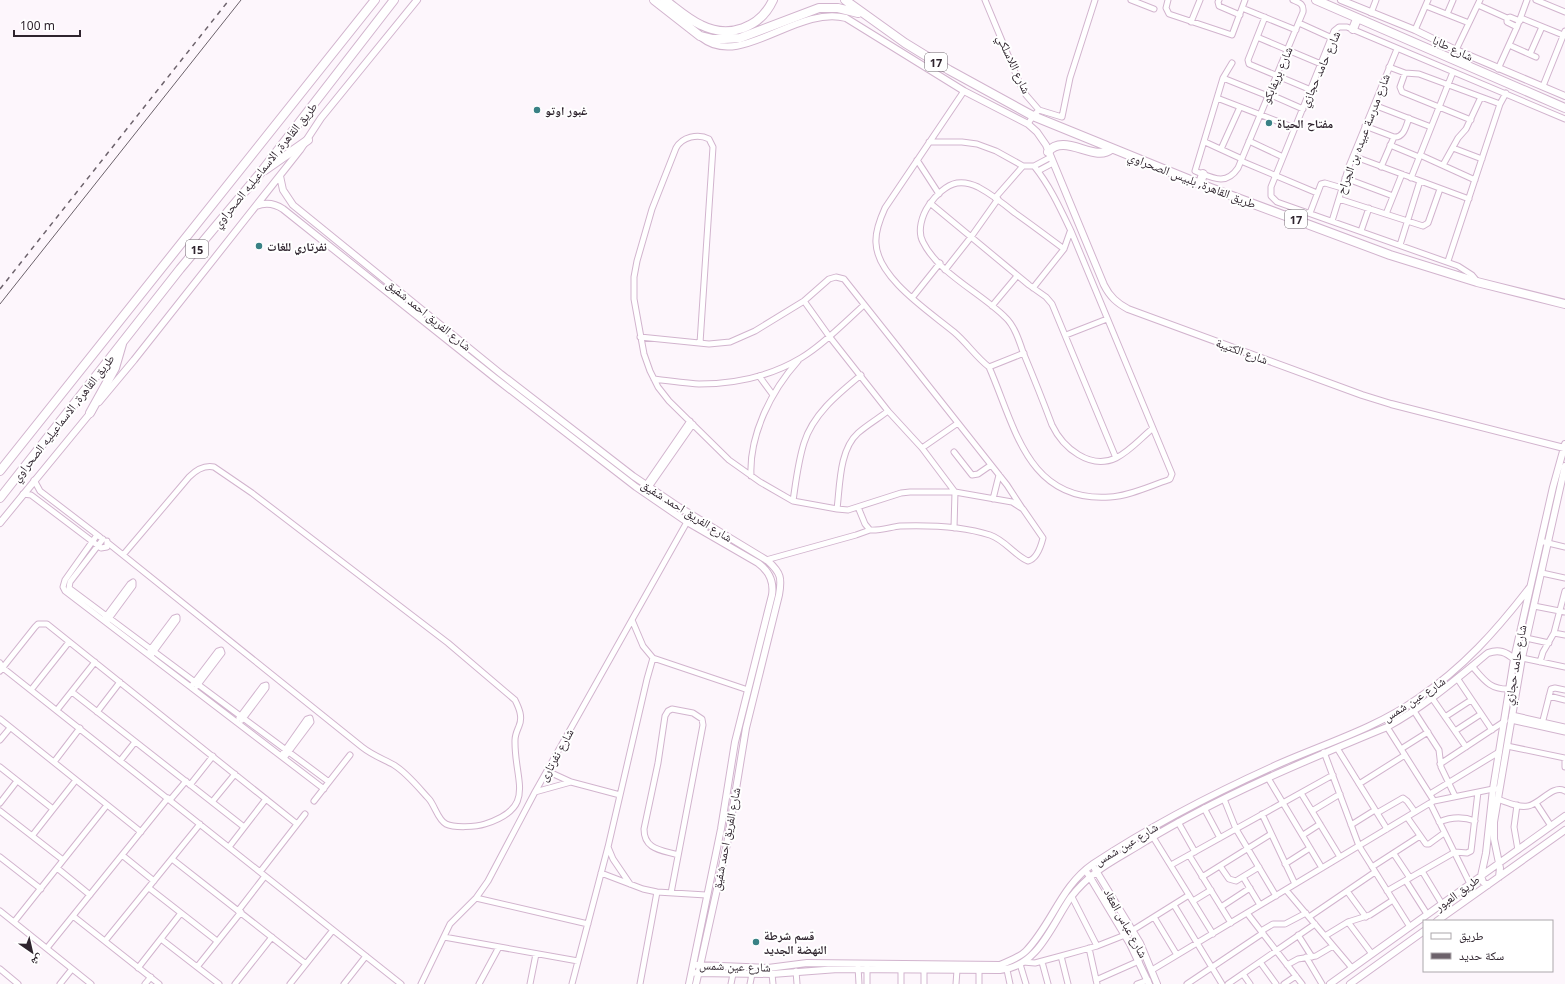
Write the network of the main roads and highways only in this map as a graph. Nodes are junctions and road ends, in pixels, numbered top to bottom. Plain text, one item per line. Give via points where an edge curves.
1 (375, 0) edge
2 (394, 0) edge
3 (654, 0) edge
4 (665, 0) edge
5 (773, 0) edge
6 (844, 0) edge
7 (1316, 0) edge
8 (866, 16) junction
9 (1357, 19) junction
10 (1353, 29) road end
11 (1564, 107) edge
12 (308, 140) road end
13 (1111, 148) junction
14 (1051, 157) road end
15 (261, 172) junction
16 (1199, 172) road end
17 (1200, 184) junction
18 (1565, 304) edge
19 (122, 342) junction
20 (90, 413) road end
21 (0, 471) edge
22 (0, 498) edge

1 - 21 highway, طريق القاهرة, الاسماعيليه الصحراوي / 15
2 - 15 highway, طريق القاهرة, الاسماعيليه الصحراوي / 15
3 - 8 highway via 700,36 724,40 740,38 823,8 844,9
4 - 5 highway via 700,25 714,30 730,31 740,30 755,23 767,11
6 - 8 highway, طريق القاهرة, بلبيس الصحراوي / 17
7 - 9 highway
8 - 13 highway, طريق القاهرة, بلبيس الصحراوي / 17 via 949,70
9 - 10 highway
9 - 11 highway
12 - 15 highway
13 - 14 highway via 1099,152 1062,145 1054,146
13 - 17 highway, طريق القاهرة, بلبيس الصحراوي / 17
15 - 19 highway, طريق القاهرة, الاسماعيليه الصحراوي / 15
16 - 17 highway
17 - 18 highway, طريق القاهرة, بلبيس الصحراوي / 17 via 1390,255 1478,282
19 - 20 highway via 115,368
19 - 22 highway, طريق القاهرة, الاسماعيليه الصحراوي / 15

